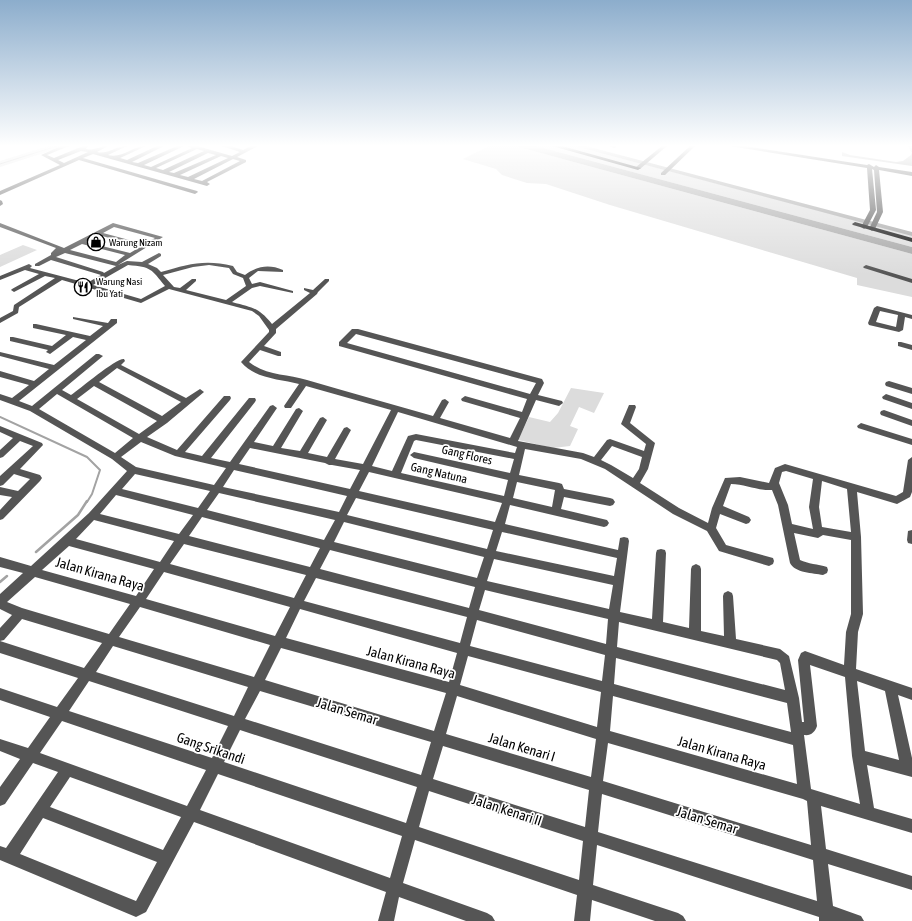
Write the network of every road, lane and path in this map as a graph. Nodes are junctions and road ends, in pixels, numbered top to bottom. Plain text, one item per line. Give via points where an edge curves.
1 (10, 189) edge
2 (186, 189) edge
3 (871, 189) edge
4 (878, 189) edge
5 (196, 192) dead end
6 (0, 193) edge
7 (872, 198) junction
8 (879, 200) junction
9 (855, 224) dead end
10 (866, 224) junction
11 (0, 225) edge
12 (873, 226) junction
13 (98, 233) junction
14 (912, 240) edge
15 (81, 242) junction
16 (145, 246) junction
17 (62, 250) junction
18 (131, 255) junction
19 (159, 255) dead end
20 (51, 258) junction
21 (187, 258) dead end
22 (116, 264) junction
23 (143, 264) junction
24 (866, 266) dead end
25 (24, 268) junction
26 (179, 268) junction
27 (281, 271) dead end
28 (101, 273) junction
29 (43, 274) junction
30 (159, 274) junction
31 (246, 277) junction
32 (0, 278) edge
33 (59, 279) junction
34 (194, 280) dead end
35 (327, 280) dead end
36 (912, 282) edge
37 (82, 283) junction
38 (170, 286) junction
39 (250, 287) junction
40 (306, 289) dead end
41 (14, 290) dead end
42 (180, 291) junction
43 (315, 291) junction
44 (291, 292) dead end
45 (228, 302) junction
46 (82, 313) dead end
47 (902, 314) dead end
48 (912, 317) edge
49 (75, 318) dead end
50 (0, 320) edge
51 (99, 323) junction
52 (36, 326) dead end
53 (272, 328) junction
54 (72, 334) junction
55 (13, 339) dead end
56 (92, 339) junction
57 (900, 344) dead end
58 (258, 348) junction
59 (912, 348) edge
60 (0, 354) edge
61 (278, 354) dead end
62 (99, 356) dead end
63 (450, 357) junction
64 (120, 361) dead end
65 (113, 366) junction
66 (55, 368) junction
67 (441, 372) junction
68 (0, 374) edge
69 (305, 382) junction
70 (94, 383) junction
71 (36, 384) junction
72 (889, 384) dead end
73 (56, 391) junction
74 (200, 392) dead end
75 (912, 392) edge
76 (0, 397) edge
77 (532, 397) junction
78 (886, 397) dead end
79 (227, 398) dead end
80 (72, 399) junction
81 (465, 399) dead end
82 (252, 400) dead end
83 (14, 401) junction
84 (187, 402) junction
85 (445, 402) dead end
86 (559, 403) dead end
87 (288, 406) dead end
88 (912, 406) edge
89 (273, 408) dead end
90 (632, 408) dead end
91 (33, 409) junction
92 (396, 409) junction
93 (300, 411) dead end
94 (884, 412) dead end
95 (524, 416) junction
96 (323, 420) dead end
97 (435, 420) junction
98 (164, 421) junction
99 (912, 423) edge
100 (861, 426) dead end
101 (0, 430) edge
102 (347, 430) dead end
103 (19, 436) junction
104 (140, 438) junction
105 (912, 442) edge
106 (247, 444) junction
107 (517, 444) junction
108 (275, 450) junction
109 (178, 454) junction
110 (0, 455) edge
111 (414, 455) dead end
112 (302, 456) junction
113 (647, 456) junction
114 (115, 457) junction
115 (518, 457) junction
116 (206, 459) junction
117 (912, 460) edge
118 (596, 461) junction
119 (329, 462) junction
120 (232, 466) junction
121 (365, 468) junction
122 (12, 470) junction
123 (133, 470) junction
124 (395, 475) junction
125 (818, 476) junction
126 (514, 478) junction
127 (0, 482) edge
128 (634, 485) junction
129 (775, 485) junction
130 (852, 487) junction
131 (218, 488) junction
132 (910, 490) edge
133 (0, 491) edge
134 (116, 491) junction
135 (560, 492) junction
136 (352, 493) junction
137 (19, 495) junction
138 (507, 501) junction
139 (610, 502) dead end
140 (717, 508) junction
141 (556, 512) junction
142 (200, 513) junction
143 (0, 516) edge
144 (92, 516) junction
145 (341, 517) junction
146 (746, 520) dead end
147 (604, 523) dead end
148 (498, 527) junction
149 (710, 527) junction
150 (787, 527) junction
151 (818, 530) junction
152 (912, 534) edge
153 (856, 537) junction
154 (182, 539) junction
155 (912, 540) edge
156 (66, 541) junction
157 (624, 541) dead end
158 (327, 544) junction
159 (661, 553) dead end
160 (490, 554) junction
161 (622, 555) junction
162 (769, 561) dead end
163 (0, 562) edge
164 (163, 566) junction
165 (696, 569) dead end
166 (823, 570) dead end
167 (34, 571) junction
168 (312, 572) junction
169 (619, 582) junction
170 (481, 584) junction
171 (728, 596) dead end
172 (0, 602) edge
173 (139, 602) junction
174 (298, 603) junction
175 (20, 612) junction
176 (474, 614) junction
177 (614, 615) junction
178 (657, 626) junction
179 (695, 635) junction
180 (0, 636) edge
181 (111, 639) junction
182 (278, 642) junction
183 (730, 643) junction
184 (0, 647) edge
185 (464, 648) junction
186 (611, 651) junction
187 (850, 672) junction
188 (86, 674) junction
189 (256, 683) junction
190 (890, 686) junction
191 (608, 688) junction
192 (453, 689) junction
193 (0, 694) edge
194 (912, 694) edge
195 (793, 698) junction
196 (61, 713) junction
197 (235, 722) junction
198 (797, 734) junction
199 (603, 735) junction
200 (438, 738) junction
201 (0, 745) edge
202 (30, 756) junction
203 (859, 756) junction
204 (213, 767) junction
205 (67, 770) junction
206 (910, 770) edge
207 (424, 783) junction
208 (596, 786) junction
209 (809, 795) junction
210 (1, 796) edge
211 (40, 810) junction
212 (868, 813) junction
213 (190, 815) junction
214 (912, 826) edge
215 (411, 832) junction
216 (590, 837) junction
217 (4, 855) edge
218 (819, 855) junction
219 (167, 858) junction
220 (912, 883) edge
221 (394, 888) junction
222 (585, 889) junction
223 (826, 916) edge
224 (386, 921) edge
225 (487, 921) edge
226 (582, 921) edge
227 (678, 921) edge
228 (856, 921) edge

1 - 6 street
2 - 5 street
3 - 7 street
4 - 8 street
7 - 8 street
7 - 10 street via 873,210
8 - 12 street via 880,212
9 - 10 main road
10 - 12 main road
11 - 17 street
12 - 14 main road
13 - 15 street
13 - 16 street
13 - 16 street via 114,224 160,237
15 - 17 street
15 - 18 street
16 - 18 street
17 - 20 street
17 - 22 street
17 - 25 street
18 - 22 street
19 - 23 street
20 - 28 street
20 - 37 street via 37,265
21 - 26 street
22 - 28 street
23 - 30 street
23 - 37 street via 127,263
24 - 36 street
25 - 29 street
25 - 32 street
26 - 30 street
26 - 31 street via 214,263 231,267 235,273
27 - 31 street via 274,268 257,269
28 - 37 street
29 - 33 street
29 - 41 street
30 - 38 street
31 - 39 street
33 - 37 street
33 - 50 street via 16,306 16,312
34 - 42 street
35 - 43 street
37 - 38 street via 105,292 142,301
38 - 42 street
39 - 44 street via 260,284
39 - 45 street
40 - 43 street
42 - 45 street
43 - 53 street
45 - 53 street via 257,312
46 - 51 street
47 - 48 street
49 - 51 street
51 - 56 street via 112,323
52 - 54 street
53 - 58 street via 272,333
54 - 55 street via 51,351
54 - 56 street
56 - 66 street
57 - 59 street
58 - 61 street
58 - 69 street via 245,361 247,365 271,376
60 - 66 street
62 - 73 street
63 - 67 street
63 - 67 street via 354,331 342,344
63 - 77 street via 539,381
64 - 65 street
65 - 70 street
65 - 84 street via 118,366
66 - 71 street
67 - 77 street
68 - 71 street
69 - 87 street
69 - 92 street
70 - 80 street
70 - 98 street
71 - 83 street
72 - 75 street
73 - 80 street
73 - 91 street
74 - 84 street
76 - 83 street
77 - 86 street
77 - 95 street
78 - 88 street
79 - 109 street
80 - 104 street
81 - 95 street
82 - 116 street
83 - 91 street
84 - 98 street
85 - 97 street
89 - 106 street
90 - 113 street via 625,424 651,442
91 - 114 street
92 - 97 street
92 - 121 street
93 - 108 street
94 - 99 street
95 - 107 street
96 - 112 street
97 - 107 street
98 - 104 street
100 - 105 street
101 - 103 street
102 - 119 street
103 - 110 street
103 - 122 street via 38,446
104 - 109 street
104 - 114 street
106 - 108 street, Gang Natuna
106 - 120 street
107 - 115 street
107 - 118 street via 552,452 577,454
108 - 112 street, Gang Natuna
109 - 116 street
111 - 126 street, Gang Flores
112 - 119 street, Gang Natuna
113 - 118 street via 612,442 607,443
113 - 128 street
114 - 123 street
115 - 124 street via 416,436 411,438
115 - 126 street
116 - 120 street
117 - 132 street
118 - 128 street
119 - 121 street, Gang Natuna
120 - 131 street
120 - 136 street
121 - 124 street, Gang Natuna
121 - 136 street
122 - 127 street
122 - 137 street via 37,477
123 - 131 street
123 - 134 street
124 - 138 street, Gang Natuna
125 - 129 street via 783,467 778,470
125 - 130 street
125 - 151 street via 814,507
126 - 135 street, Gang Flores via 558,488
126 - 138 street
128 - 149 street via 703,526
129 - 140 street via 768,487 728,481
129 - 150 street via 782,501
130 - 132 street via 892,499 899,499
130 - 153 street
131 - 142 street
131 - 145 street
133 - 137 street
134 - 142 street
134 - 144 street
135 - 139 street
135 - 141 street
136 - 145 street
136 - 148 street
137 - 143 street
138 - 141 street, Gang Natuna
138 - 148 street
140 - 146 street
140 - 149 street
141 - 147 street, Gang Natuna
142 - 154 street
142 - 158 street
144 - 154 street
144 - 156 street
145 - 158 street
145 - 160 street
148 - 160 street
148 - 161 street
149 - 162 street via 723,548
150 - 151 street via 818,534
150 - 166 street via 795,563
151 - 153 street
152 - 155 street
153 - 187 street via 856,614 852,632
154 - 164 street
154 - 168 street
156 - 164 street
156 - 167 street
157 - 161 street
158 - 168 street
158 - 170 street
159 - 178 street
160 - 169 street
160 - 170 street
161 - 169 street
163 - 167 street, Jalan Kirana Raya
164 - 173 street
164 - 174 street
165 - 179 street
167 - 172 street
167 - 173 street, Jalan Kirana Raya
168 - 174 street
168 - 176 street
169 - 177 street
170 - 176 street
170 - 177 street
171 - 183 street
172 - 175 street, Jalan Semar
173 - 181 street
173 - 182 street, Jalan Kirana Raya
174 - 182 street
174 - 185 street
175 - 180 street
175 - 181 street, Jalan Semar
176 - 185 street
176 - 186 street
177 - 178 street
177 - 186 street
178 - 179 street
179 - 183 street
181 - 188 street
181 - 189 street, Jalan Semar
182 - 189 street
182 - 192 street, Jalan Kirana Raya
183 - 195 street via 782,656 786,660
184 - 188 street, Jalan Kenari II
185 - 191 street
185 - 192 street
186 - 191 street
186 - 195 street
187 - 190 street
187 - 198 street via 806,657 804,660 812,726
187 - 203 street
188 - 196 street
188 - 197 street, Jalan Kenari II
189 - 197 street
189 - 200 street, Jalan Semar
190 - 194 street
190 - 206 street
191 - 198 street
191 - 199 street
192 - 199 street, Jalan Kirana Raya
192 - 200 street
193 - 196 street, Gang Srikandi
195 - 198 street
196 - 202 street
196 - 204 street, Gang Srikandi
197 - 204 street
197 - 207 street, Jalan Kenari II
198 - 209 street
199 - 208 street
199 - 209 street, Jalan Kirana Raya
200 - 207 street
200 - 208 street, Jalan Kenari I
201 - 202 street
202 - 205 street
202 - 210 street
203 - 206 street
203 - 212 street
204 - 213 street
204 - 215 street, Gang Srikandi
205 - 211 street
205 - 213 street via 175,807
207 - 215 street
207 - 216 street, Jalan Kenari II
208 - 216 street
208 - 218 street, Jalan Semar
209 - 212 street, Jalan Kirana Raya
209 - 218 street
211 - 217 street
211 - 219 street
212 - 214 street, Jalan Kirana Raya
213 - 219 street
213 - 221 street
215 - 221 street
215 - 222 street, Gang Srikandi
216 - 222 street
216 - 223 street, Jalan Kenari II
217 - 219 street via 136,909 142,905
218 - 220 street, Jalan Semar
218 - 223 street
221 - 224 street
221 - 225 street
222 - 226 street
222 - 227 street, Gang Srikandi
223 - 228 street, Jalan Kenari II

